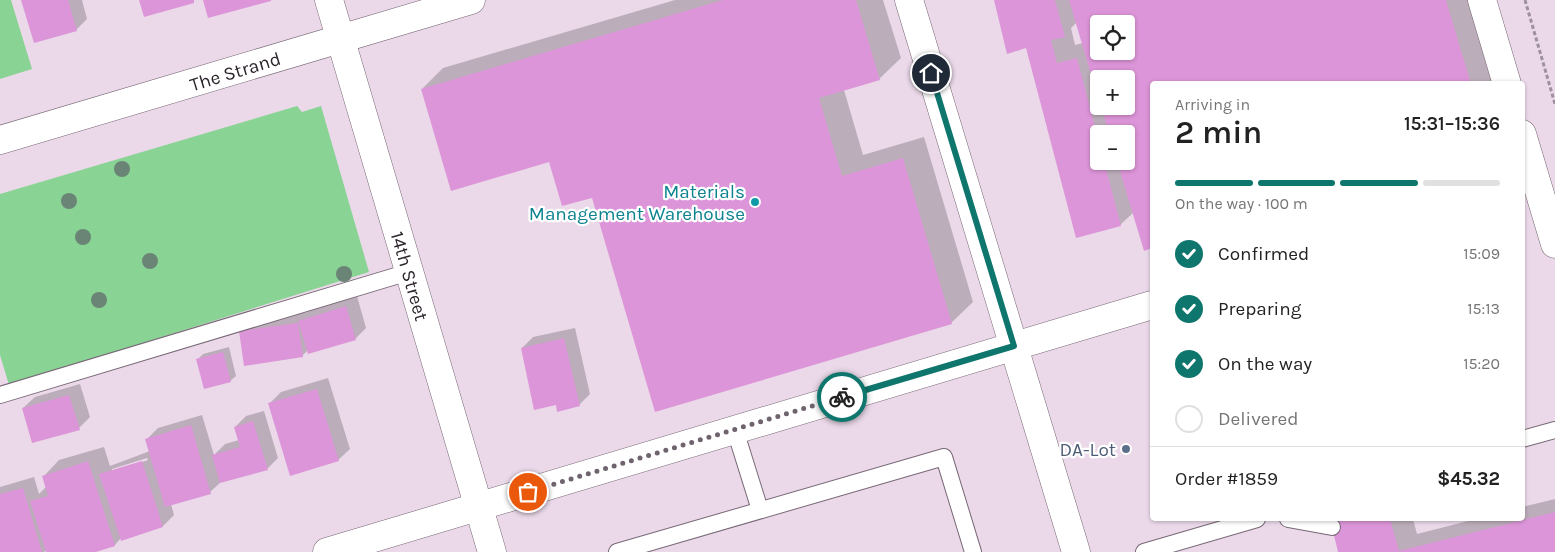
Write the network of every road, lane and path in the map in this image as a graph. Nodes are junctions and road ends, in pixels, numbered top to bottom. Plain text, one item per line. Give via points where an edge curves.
1 (329, 0) edge
2 (471, 0) edge
3 (909, 0) edge
4 (1482, 0) edge
5 (1525, 0) edge
6 (340, 39) junction
7 (1506, 81) edge
8 (1555, 104) edge
9 (0, 140) edge
10 (1525, 153) edge
11 (1531, 191) edge
12 (1555, 244) edge
13 (409, 272) junction
14 (1150, 305) edge
15 (1014, 346) junction
16 (0, 395) edge
17 (735, 430) junction
18 (1555, 430) edge
19 (1525, 438) edge
20 (478, 507) junction
21 (760, 510) junction
22 (1250, 521) edge
23 (1299, 521) edge
24 (1332, 527) dead end
25 (327, 552) edge
26 (492, 552) edge
27 (617, 552) edge
28 (973, 552) edge
29 (1076, 552) edge
30 (1144, 552) edge

1 - 6 street, 14th Street
2 - 6 street, The Strand
3 - 15 street
4 - 7 street
5 - 8 path
6 - 9 street, The Strand
6 - 13 street, 14th Street
10 - 11 street
11 - 12 street
13 - 16 lane
13 - 20 street, 14th Street
14 - 15 street
15 - 17 street
15 - 29 street
17 - 20 street
17 - 21 lane
18 - 19 lane
20 - 25 street
20 - 26 street, 14th Street
21 - 27 lane
21 - 28 lane via 944,457
22 - 30 lane
23 - 24 lane

